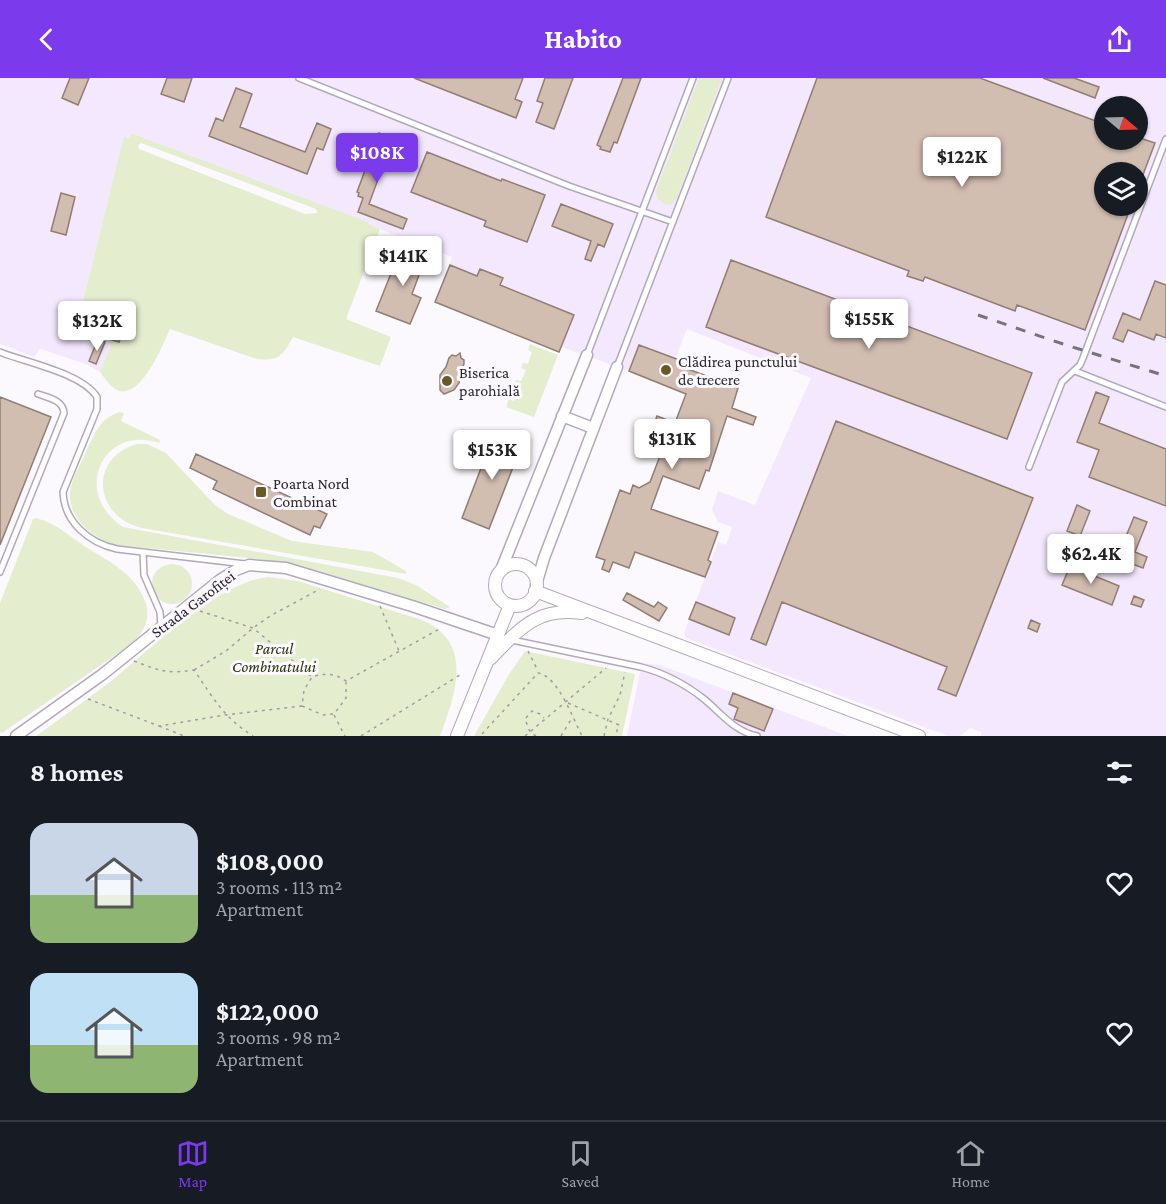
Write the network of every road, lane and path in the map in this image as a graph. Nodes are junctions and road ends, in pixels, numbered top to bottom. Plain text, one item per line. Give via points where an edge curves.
1 (299, 78) edge
2 (693, 78) edge
3 (728, 78) edge
4 (1166, 139) edge
5 (642, 211) junction
6 (673, 222) junction
7 (0, 352) edge
8 (587, 355) joint
9 (617, 367) joint
10 (1075, 371) junction
11 (38, 394) dead end
12 (1166, 407) edge
13 (562, 416) junction
14 (593, 428) junction
15 (1029, 466) dead end
16 (143, 552) junction
17 (249, 565) junction
18 (501, 570) junction
19 (0, 572) edge
20 (326, 586) dead end
21 (536, 588) junction
22 (378, 603) dead end
23 (510, 604) junction
24 (194, 609) dead end
25 (607, 617) junction
26 (161, 627) junction
27 (442, 627) dead end
28 (253, 628) junction
29 (498, 635) junction
30 (510, 639) junction
31 (526, 648) dead end
32 (399, 651) junction
33 (130, 660) dead end
34 (487, 662) junction
35 (609, 665) dead end
36 (626, 668) dead end
37 (194, 670) junction
38 (538, 673) junction
39 (460, 675) dead end
40 (312, 678) junction
41 (346, 681) junction
42 (76, 694) junction
43 (567, 702) junction
44 (302, 706) junction
45 (334, 714) junction
46 (225, 715) junction
47 (572, 717) junction
48 (545, 719) junction
49 (608, 719) junction
50 (159, 726) junction
51 (530, 732) junction
52 (482, 734) dead end
53 (16, 736) edge
54 (184, 736) edge
55 (254, 736) edge
56 (345, 736) edge
57 (361, 736) edge
58 (457, 736) edge
59 (525, 736) edge
60 (536, 736) edge
61 (561, 736) edge
62 (582, 736) edge
63 (604, 736) edge
64 (615, 736) edge
65 (757, 736) edge
66 (919, 736) edge

1 - 5 lane via 569,186
2 - 5 lane
3 - 6 lane
4 - 10 lane
5 - 6 lane
5 - 8 lane
6 - 9 lane
7 - 16 lane via 71,376 97,397 97,409 65,483 64,506 77,527 93,540 108,547
8 - 13 street
9 - 14 street
10 - 12 lane
10 - 15 lane via 1062,382
11 - 19 lane via 60,402 64,413
13 - 14 street
13 - 18 street
14 - 21 street
16 - 17 lane
16 - 26 lane via 144,575 160,612
17 - 26 street, Strada Garofiței via 220,580
17 - 29 street, Strada Garofiței via 303,572
18 - 21 street via 511,564 524,566 533,573
18 - 23 street via 495,586 500,598
20 - 28 path
21 - 23 street via 528,602
21 - 25 street
22 - 32 path
23 - 29 street
24 - 28 path
25 - 30 street via 547,613
25 - 66 street
26 - 42 street, Strada Garofiței
27 - 32 path
28 - 37 path via 226,651
28 - 40 path
29 - 30 lane
29 - 34 street
30 - 34 street
30 - 65 lane via 656,672 691,690 741,731
31 - 38 path
32 - 41 path
33 - 37 path via 161,672
34 - 58 street
35 - 43 path
36 - 49 path via 621,695
37 - 46 path
38 - 43 path via 545,675
38 - 52 path
39 - 57 path
40 - 41 path via 328,674
40 - 44 path via 304,690
41 - 45 path via 345,698
42 - 50 path
42 - 53 street, Strada Garofiței
43 - 47 path
43 - 48 path
43 - 49 path
44 - 45 path via 323,715
44 - 46 path
45 - 56 path
46 - 50 path
46 - 55 path
47 - 61 path
47 - 62 path
48 - 51 path
48 - 51 path via 536,711 529,713 525,719
49 - 63 path
49 - 64 path via 619,725
50 - 54 path
51 - 59 path
51 - 60 path

